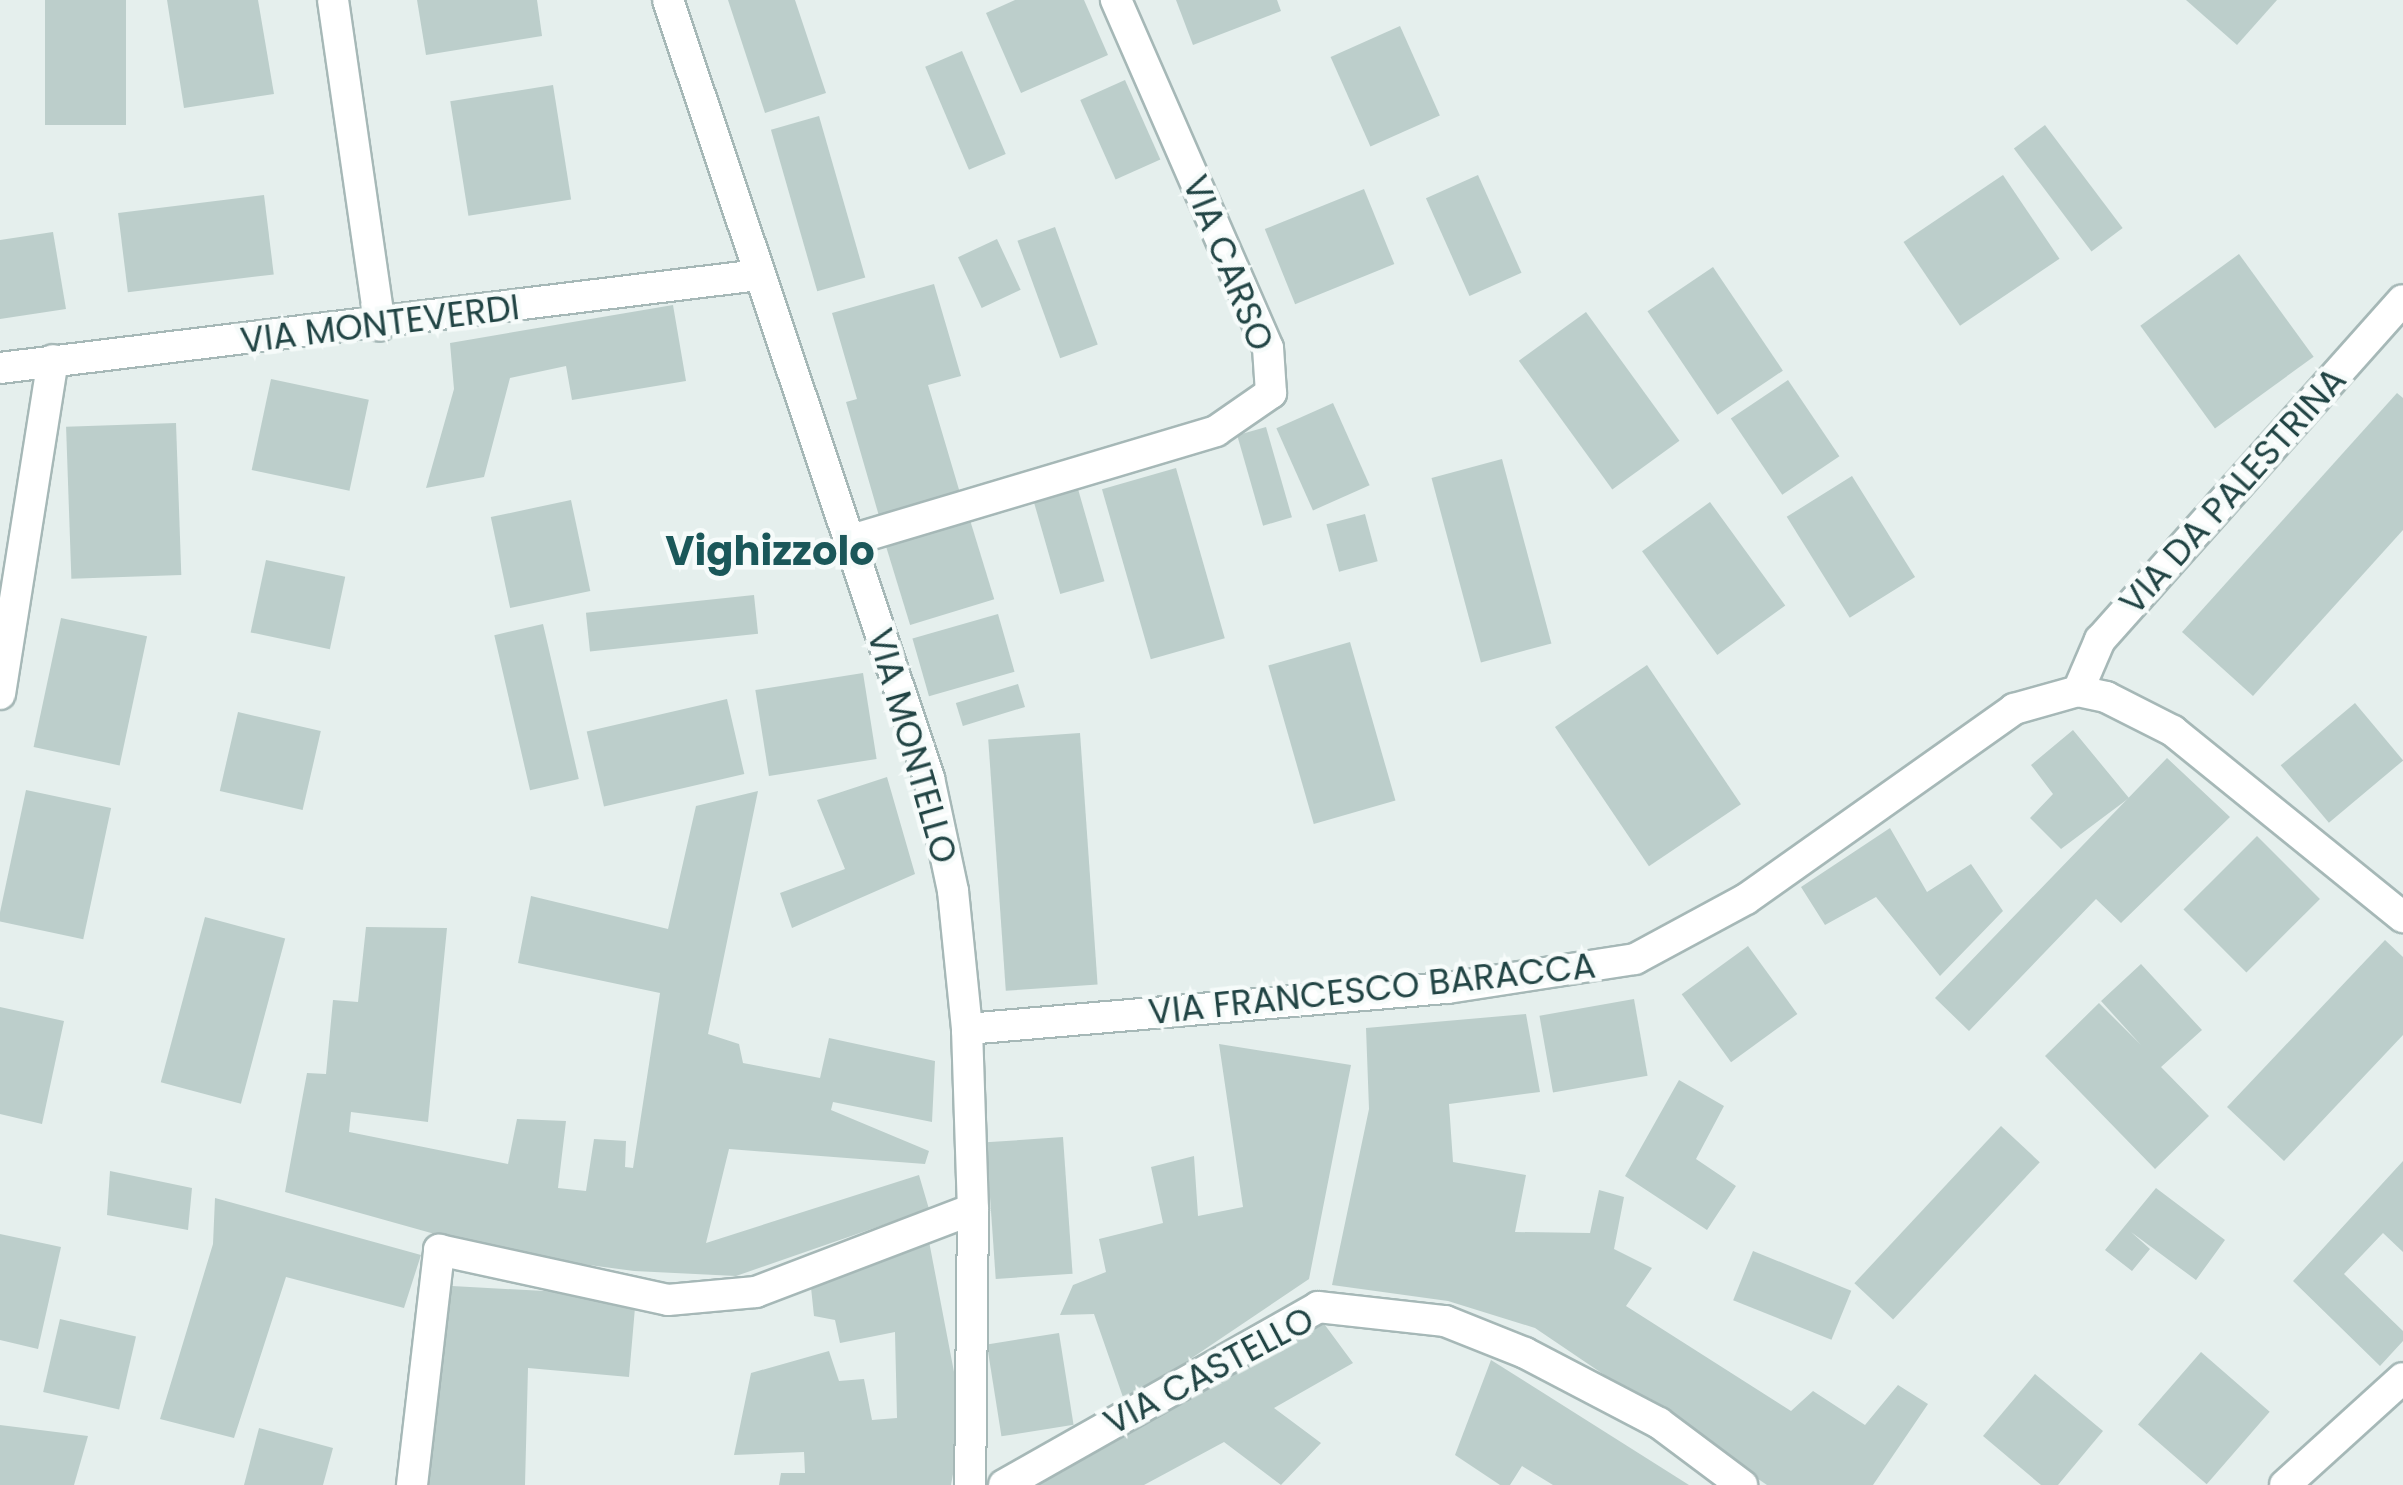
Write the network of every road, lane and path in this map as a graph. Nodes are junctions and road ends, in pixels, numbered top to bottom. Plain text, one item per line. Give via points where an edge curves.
1 (333, 0) edge
2 (668, 0) edge
3 (680, 0) edge
4 (1116, 0) edge
5 (682, 38) junction
6 (760, 275) junction
7 (2403, 300) edge
8 (380, 326) junction
9 (53, 360) junction
10 (0, 368) edge
11 (850, 540) junction
12 (2078, 691) junction
13 (0, 694) edge
14 (2403, 917) edge
15 (967, 1029) junction
16 (973, 1209) junction
17 (2403, 1378) edge
18 (1708, 1474) edge
19 (412, 1485) edge
20 (970, 1485) edge
21 (1004, 1485) edge
22 (1742, 1485) edge
23 (2285, 1485) edge

1 - 8 street
2 - 5 street, VIA MONTELLO
3 - 5 street, VIA MONTELLO
4 - 11 street, VIA CARSO via 1268,348 1271,393 1216,431
5 - 6 street, VIA MONTELLO
6 - 8 street, VIA MONTEVERDI
6 - 11 street, VIA MONTELLO
7 - 12 street, VIA DA PALESTRINA via 2100,640
8 - 9 street, VIA MONTEVERDI
9 - 10 street, VIA MONTEVERDI
9 - 13 street
11 - 15 street, VIA MONTELLO via 929,778 952,891
12 - 14 street via 2106,697 2173,731
12 - 15 street, VIA FRANCESCO BARACCA via 2014,708 1746,899 1635,959 1448,988
15 - 16 street, VIA MONTELLO
16 - 19 street via 756,1292 668,1300 439,1250
16 - 20 street, VIA MONTELLO
17 - 23 street
18 - 21 street, VIA CASTELLO via 1659,1423 1461,1327 1318,1308
18 - 22 street, VIA CASTELLO

